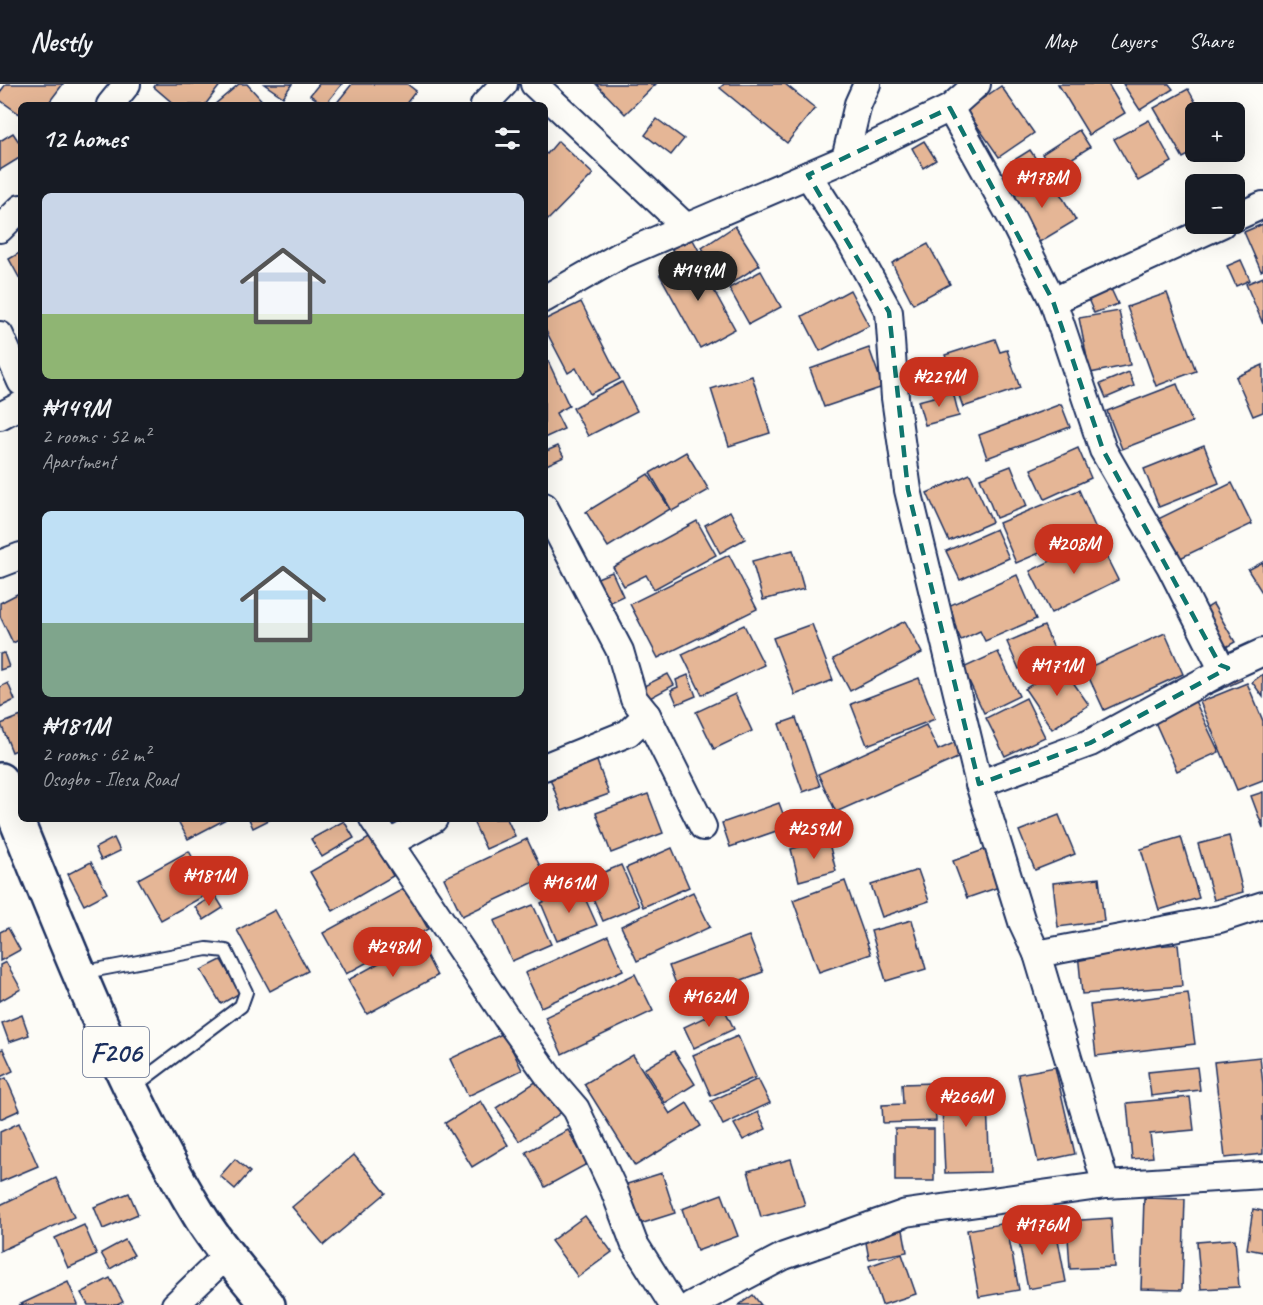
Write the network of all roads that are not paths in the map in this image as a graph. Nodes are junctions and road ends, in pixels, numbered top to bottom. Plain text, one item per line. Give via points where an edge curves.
1 (127, 84) edge
2 (504, 84) edge
3 (534, 84) edge
4 (867, 84) edge
5 (977, 84) edge
6 (112, 102) edge
7 (487, 102) edge
8 (950, 108) junction
9 (845, 159) junction
10 (808, 175) junction
11 (1263, 205) edge
12 (18, 211) edge
13 (1245, 213) edge
14 (685, 226) junction
15 (0, 229) edge
16 (1200, 234) edge
17 (548, 297) edge
18 (1053, 301) junction
19 (0, 335) edge
20 (18, 375) edge
21 (18, 407) edge
22 (0, 416) edge
23 (548, 514) edge
24 (18, 557) edge
25 (0, 564) edge
26 (1263, 652) edge
27 (1228, 668) junction
28 (647, 715) junction
29 (548, 765) edge
30 (0, 780) edge
31 (980, 784) junction
32 (376, 822) edge
33 (428, 822) edge
34 (703, 827) dead end
35 (390, 843) junction
36 (1263, 904) edge
37 (1037, 954) junction
38 (79, 973) junction
39 (132, 1088) junction
40 (1263, 1175) edge
41 (1106, 1185) junction
42 (228, 1254) junction
43 (175, 1305) edge
44 (268, 1305) edge
45 (673, 1305) edge
46 (692, 1305) edge

1 - 6 street
2 - 7 street
3 - 14 street
4 - 9 street via 858,104
5 - 8 street
8 - 9 street
8 - 18 street
9 - 10 street
10 - 14 street
10 - 31 street via 889,312 895,398 908,490
11 - 13 street
12 - 15 street
14 - 17 street via 621,255
16 - 18 street
18 - 27 street via 1103,450 1170,566 1220,665
19 - 20 street
21 - 22 street
23 - 28 street via 620,651 634,699
24 - 25 street
26 - 27 street
27 - 31 street via 1090,743
28 - 29 street via 628,733
28 - 34 street
30 - 38 main road, F206
31 - 37 street via 1022,921
32 - 35 street
33 - 35 street
35 - 45 street via 506,1017 576,1109 634,1243
36 - 37 street via 1221,919
37 - 41 street
38 - 39 main road, F206
38 - 39 lane via 207,949 226,951 246,992 241,1006
39 - 42 main road, F206 via 157,1142 202,1221
40 - 41 street
41 - 46 street via 906,1213 784,1256
42 - 43 street
42 - 44 main road, F206

